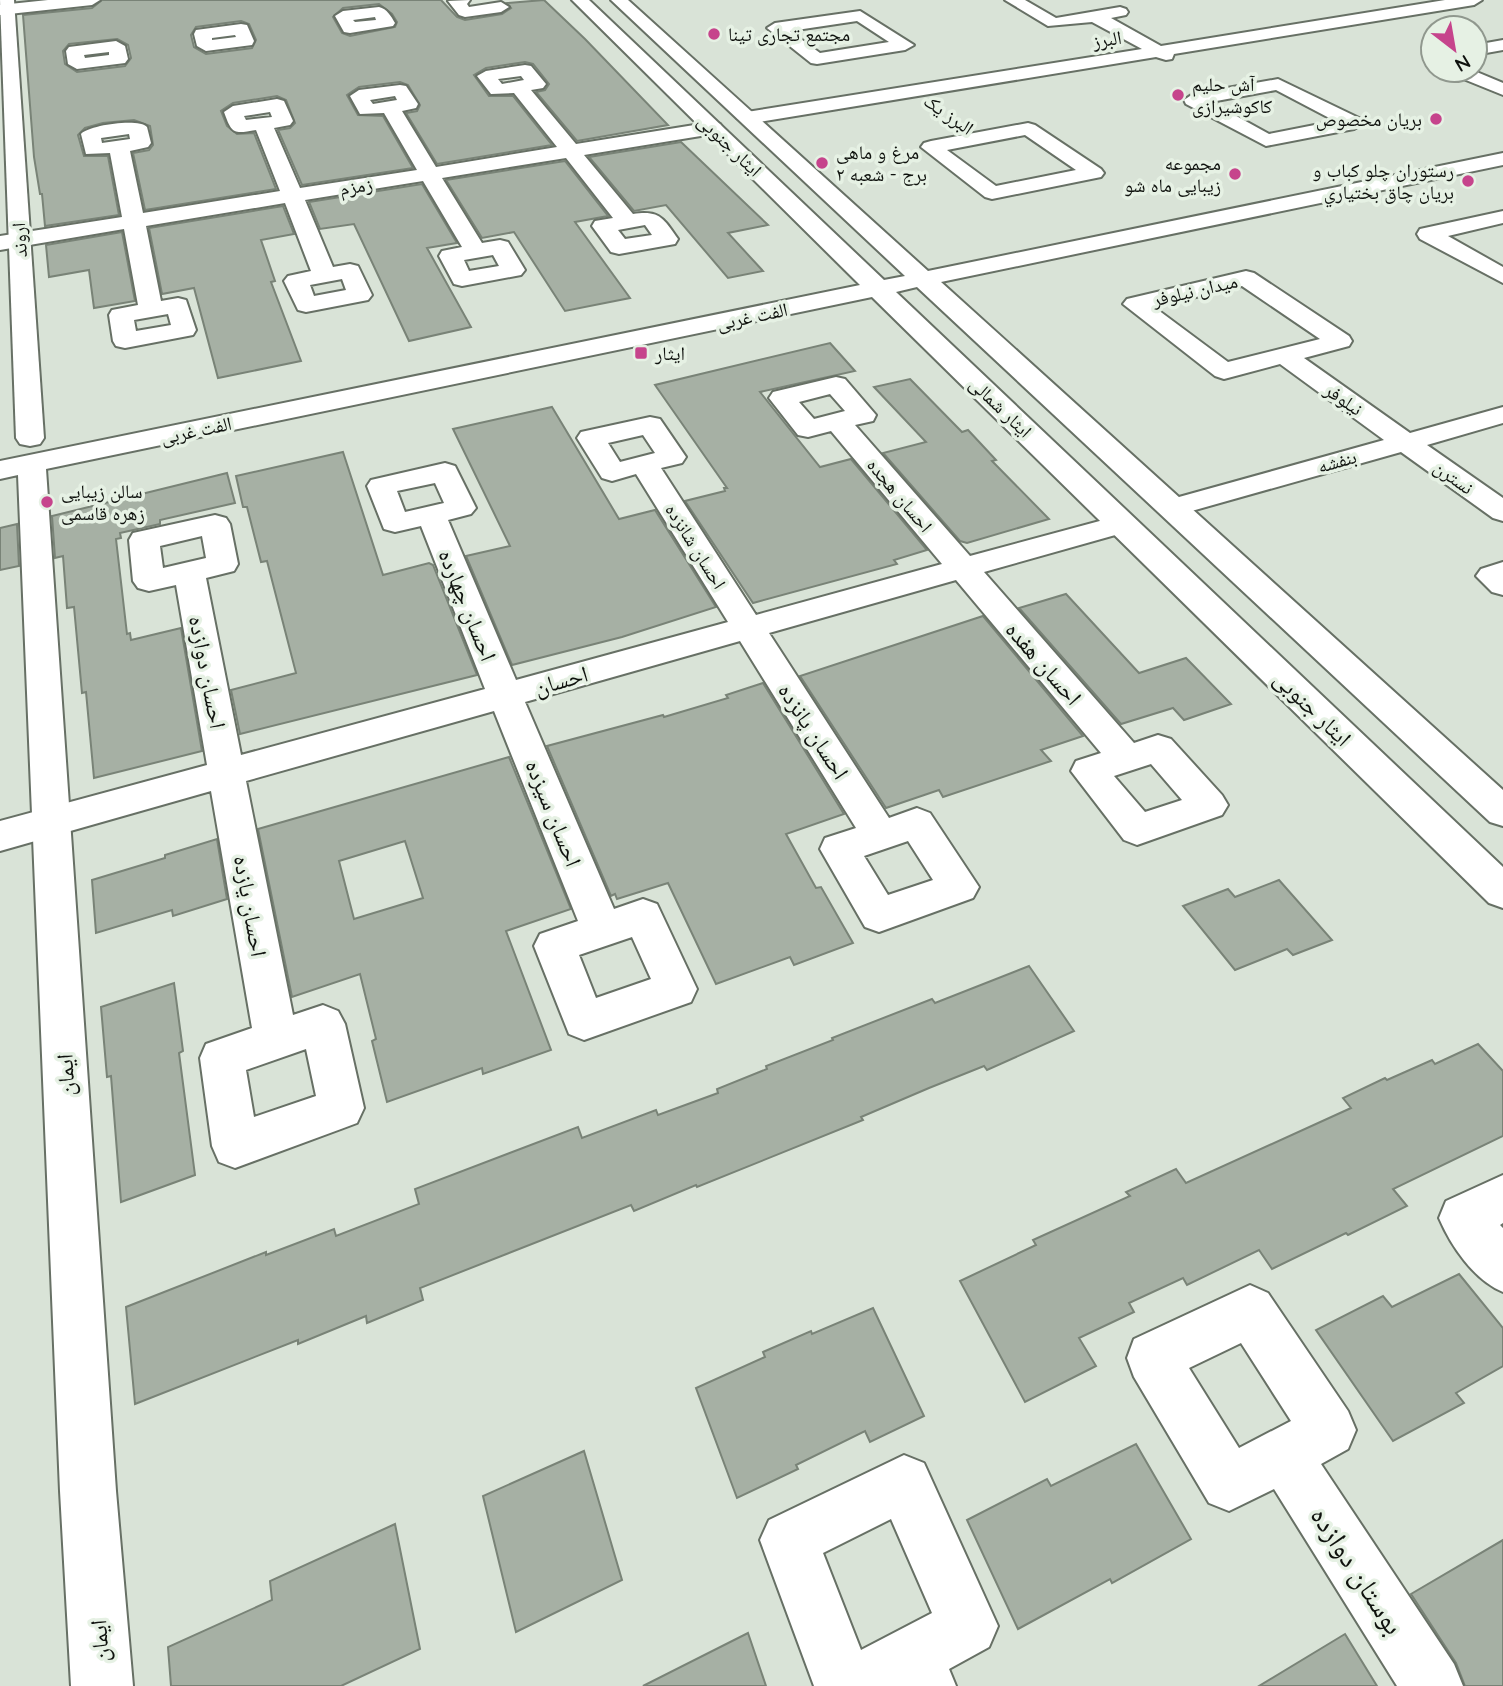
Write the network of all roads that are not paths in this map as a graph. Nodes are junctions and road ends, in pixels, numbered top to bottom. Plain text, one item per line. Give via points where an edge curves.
1 (462, 0) edge
2 (494, 0) edge
3 (580, 0) edge
4 (619, 0) edge
5 (1013, 0) edge
6 (1112, 0) edge
7 (1474, 0) edge
8 (87, 3) edge
9 (1359, 5) dead end
10 (4, 7) edge
11 (215, 10) dead end
12 (1382, 15) junction
13 (1094, 16) junction
14 (1407, 26) dead end
15 (223, 31) dead end
16 (1160, 51) junction
17 (861, 52) junction
18 (1182, 63) dead end
19 (1214, 80) dead end
20 (519, 87) dead end
21 (916, 91) junction
22 (1236, 92) junction
23 (938, 106) dead end
24 (390, 107) dead end
25 (747, 118) junction
26 (960, 122) dead end
27 (263, 124) dead end
28 (713, 128) junction
29 (981, 137) junction
30 (1503, 144) edge
31 (119, 146) dead end
32 (570, 151) junction
33 (1503, 159) edge
34 (430, 174) junction
35 (292, 196) junction
36 (1503, 217) edge
37 (134, 222) junction
38 (628, 222) dead end
39 (10, 242) edge
40 (476, 252) dead end
41 (904, 264) junction
42 (325, 276) dead end
43 (1503, 276) edge
44 (872, 281) junction
45 (925, 281) junction
46 (151, 310) dead end
47 (1283, 355) junction
48 (314, 382) dead end
49 (1503, 415) edge
50 (838, 422) dead end
51 (1405, 442) junction
52 (26, 449) edge
53 (644, 464) dead end
54 (1171, 508) junction
55 (1503, 512) edge
56 (431, 515) dead end
57 (1122, 524) junction
58 (963, 568) junction
59 (189, 572) dead end
60 (1503, 572) edge
61 (1503, 585) edge
62 (748, 628) junction
63 (505, 695) junction
64 (1126, 758) dead end
65 (226, 773) junction
66 (1503, 812) edge
67 (51, 822) junction
68 (880, 835) dead end
69 (0, 836) edge
70 (1503, 892) edge
71 (602, 930) dead end
72 (276, 1040) dead end
73 (1503, 1198) edge
74 (1503, 1266) edge
75 (1283, 1454) dead end
76 (919, 1671) edge
77 (102, 1686) edge
78 (845, 1686) edge
79 (855, 1686) edge
80 (1432, 1686) edge

1 - 2 street via 456,1 465,12 500,7
3 - 28 street, ایثار جنوبی
4 - 25 street, ایثار جنوبی
5 - 13 street via 1054,23
6 - 13 street via 1133,10
7 - 12 street, البرز
8 - 10 street
9 - 12 street
10 - 39 street, اروند
11 - 15 street
12 - 14 street
12 - 16 street, البرز
13 - 16 street
16 - 18 street
16 - 21 street, البرز
17 - 17 street via 905,45 860,16 775,28 817,59
17 - 21 street, البرز یک
19 - 22 street
20 - 32 street
21 - 23 street, البرز یک
21 - 25 street, البرز
22 - 22 street via 1193,100 1266,140 1354,123 1278,84
24 - 34 street
25 - 41 street, ایثار جنوبی
26 - 29 street, البرز یک
27 - 35 street
28 - 32 street, زمزم
28 - 44 street, ایثار جنوبی
29 - 29 street via 931,147 992,193 1094,173 1028,129
30 - 41 street, الفت غربی
31 - 37 street
32 - 34 street, زمزم
32 - 38 street
33 - 45 street, الفت غربی
34 - 35 street, زمزم
34 - 40 street
35 - 37 street, زمزم
35 - 42 street
36 - 43 street via 1428,234
37 - 39 street, زمزم
37 - 46 street
39 - 52 street, اروند
41 - 44 street, الفت غربی
41 - 45 street, ایثار جنوبی
44 - 45 street, الفت غربی
44 - 48 street, الفت غربی
44 - 52 street, الفت غربی
44 - 57 street, ایثار شمالی
45 - 54 street, ایثار شمالی
47 - 47 street, میدان نیلوفر via 1340,341 1246,278 1135,304 1224,371
47 - 51 street, نیلوفر
49 - 51 street, بنفشه
50 - 58 street, احسان هجده
51 - 54 street, بنفشه
51 - 55 street, نسترن
52 - 67 street, ایمان
53 - 62 street, احسان شانزده
54 - 66 street
56 - 63 street, احسان چهارده
57 - 58 street, احسان
57 - 70 street, ایثار جنوبی
58 - 62 street, احسان
58 - 64 street, احسان هفده
59 - 65 street, احسان دوازده
60 - 61 street via 1492,576
62 - 63 street, احسان
62 - 68 street, احسان پانزده
63 - 65 street, احسان
63 - 71 street, احسان سیزده
65 - 67 street, احسان
65 - 72 street, احسان یازده
67 - 69 street, احسان
67 - 77 street, ایمان
73 - 74 street via 1463,1217
75 - 80 street, بوستان دوازده
76 - 78 street via 968,1626 904,1483 789,1540
76 - 79 street

